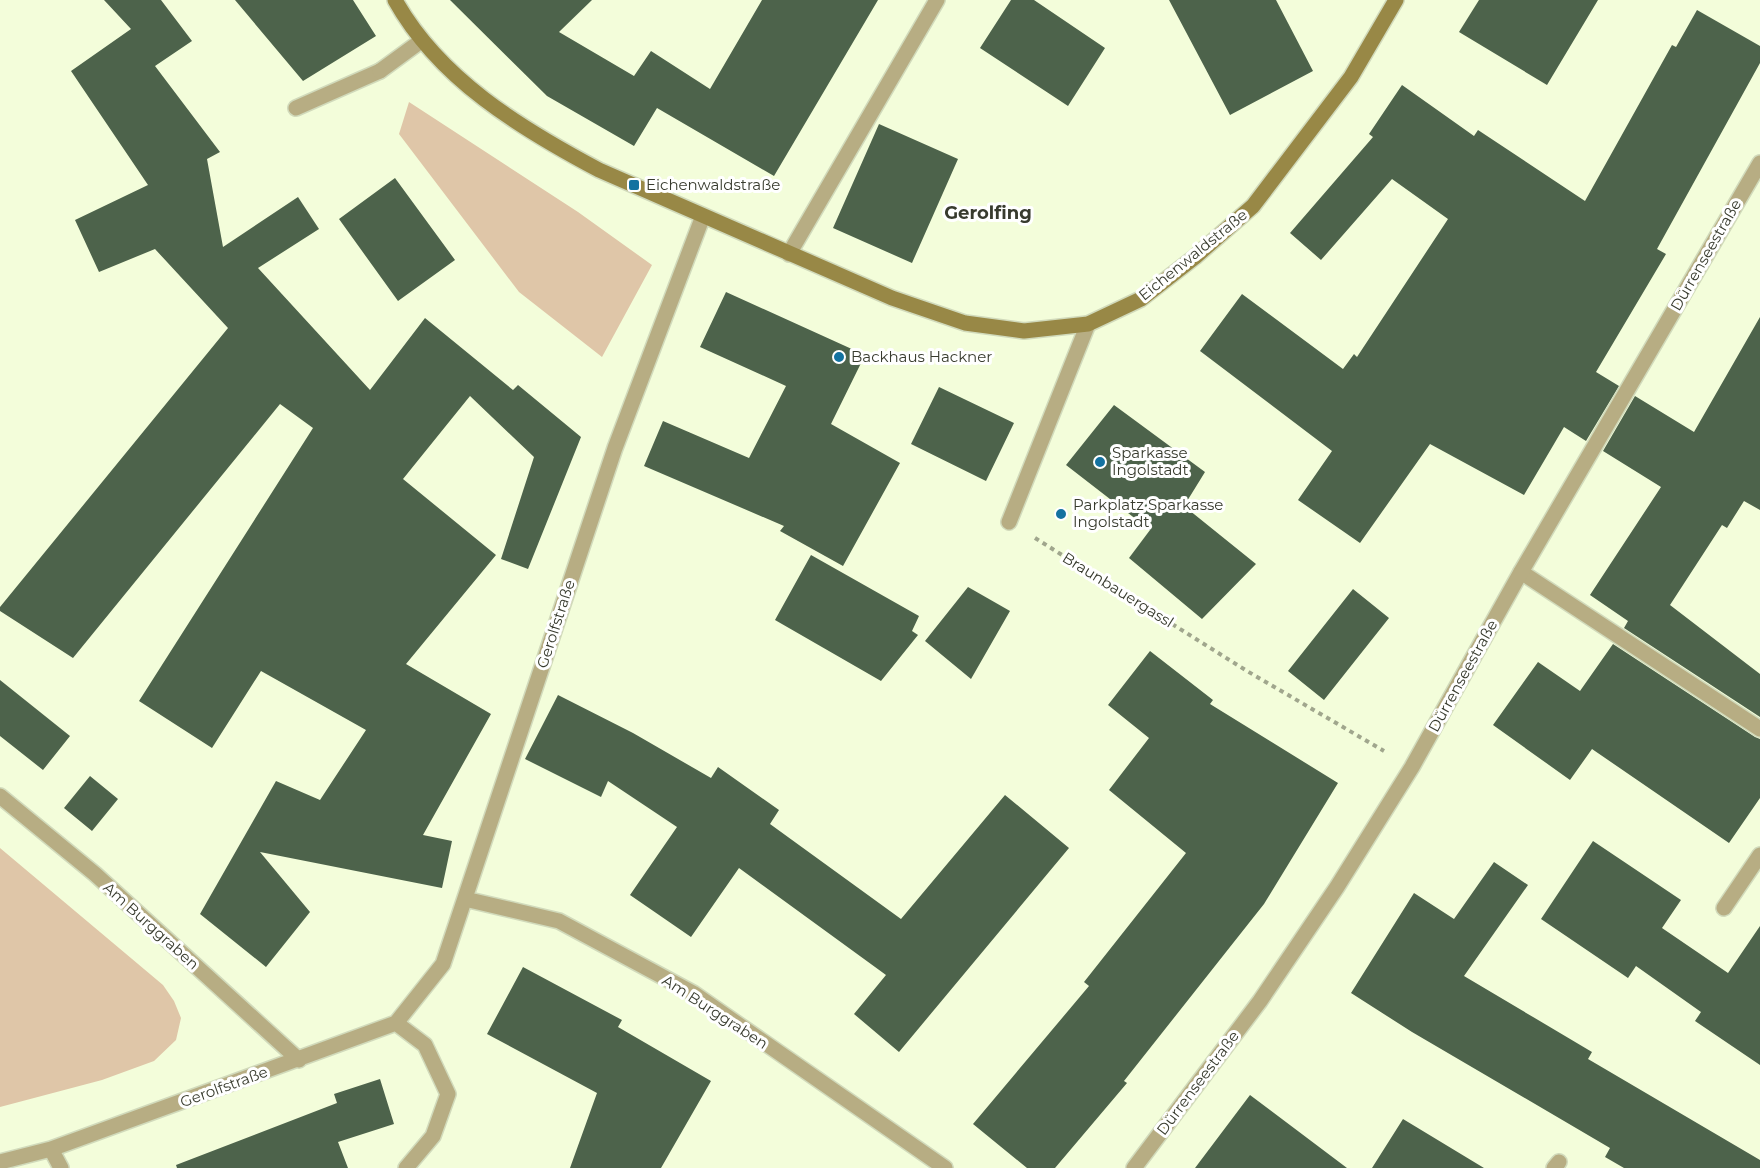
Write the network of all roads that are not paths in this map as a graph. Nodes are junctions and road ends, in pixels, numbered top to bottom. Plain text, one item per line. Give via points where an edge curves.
1 (395, 0) edge
2 (937, 0) edge
3 (1396, 0) edge
4 (421, 41) junction
5 (296, 108) dead end
6 (1760, 163) edge
7 (703, 216) junction
8 (789, 254) junction
9 (1088, 324) junction
10 (1009, 522) road end
11 (1521, 572) junction
12 (1760, 729) edge
13 (0, 796) edge
14 (1760, 855) edge
15 (465, 899) junction
16 (1724, 908) dead end
17 (396, 1023) junction
18 (299, 1060) junction
19 (51, 1149) junction
20 (0, 1162) edge
21 (61, 1168) edge
22 (406, 1168) edge
23 (945, 1168) edge
24 (1134, 1168) edge

1 - 4 street, Eichenwaldstraße
2 - 8 street
3 - 9 street, Eichenwaldstraße via 1351,76 1253,206 1141,299
4 - 5 street via 380,71
4 - 7 street, Eichenwaldstraße via 485,100 560,149
6 - 11 street, Dürrenseestraße
7 - 8 street, Eichenwaldstraße
7 - 15 street, Gerolfstraße via 615,448
8 - 9 street, Eichenwaldstraße via 891,298 964,323 1024,331
9 - 10 street
11 - 12 street
11 - 24 street, Dürrenseestraße via 1412,767 1337,887 1260,1001
13 - 18 street, Am Burggraben via 95,874
14 - 16 street
15 - 17 street, Gerolfstraße via 443,964
15 - 23 street, Am Burggraben via 559,921 693,993
17 - 18 street, Gerolfstraße
17 - 22 street via 424,1045 448,1094 433,1136
18 - 19 street, Gerolfstraße
19 - 20 street, Gerolfstraße
19 - 21 street

